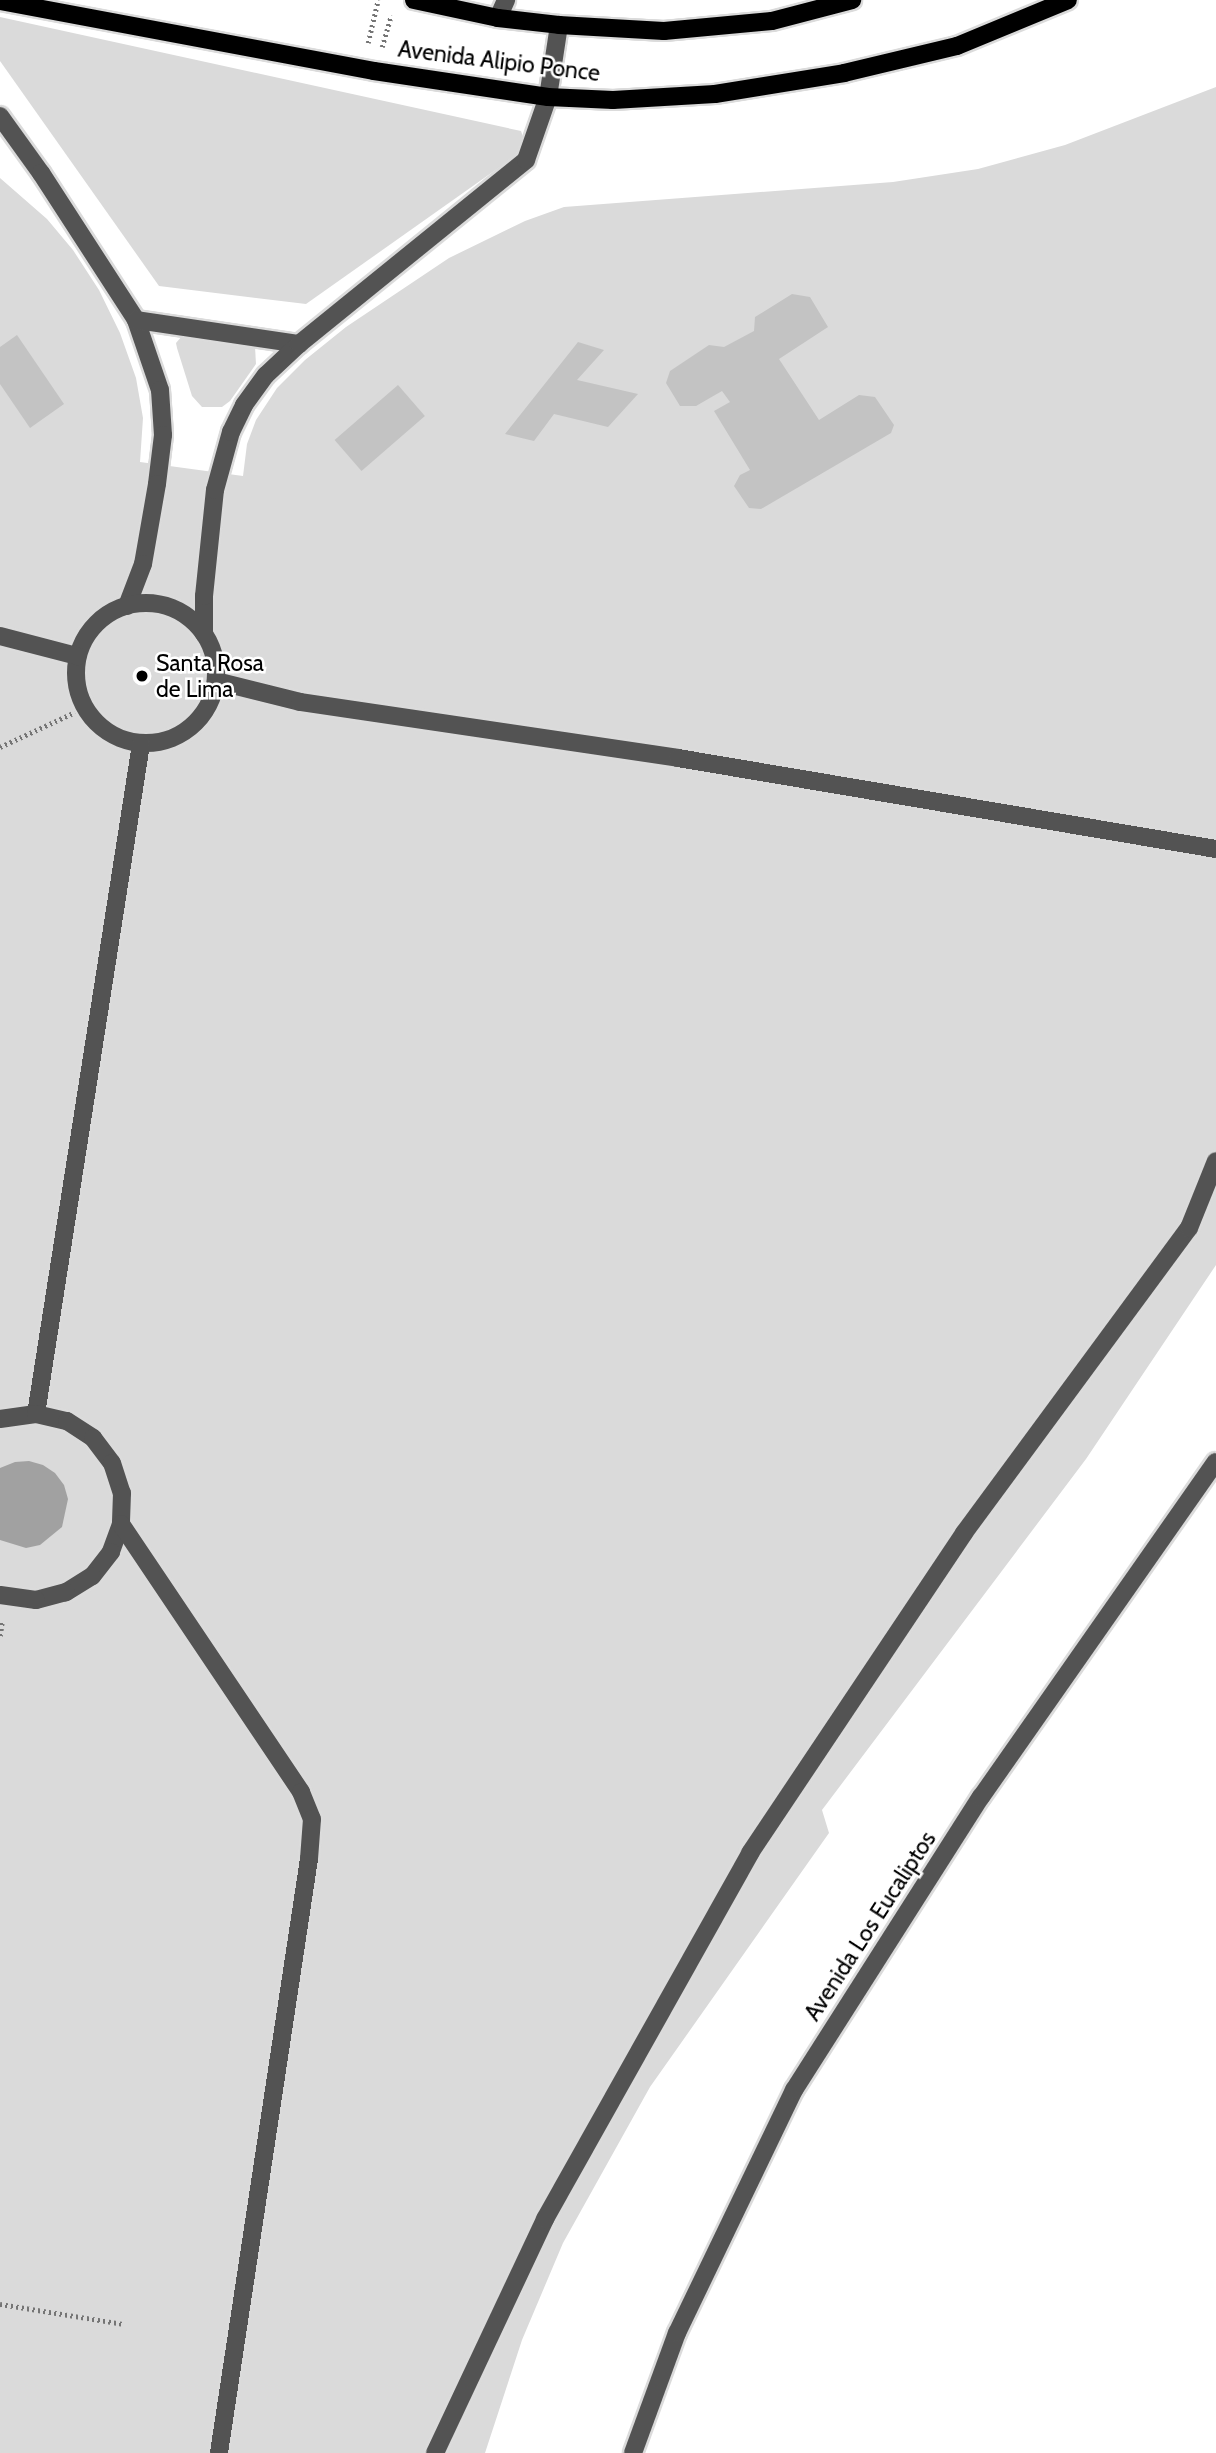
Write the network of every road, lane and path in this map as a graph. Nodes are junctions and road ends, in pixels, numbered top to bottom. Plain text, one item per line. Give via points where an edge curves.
1 (378, 0) edge
2 (414, 0) edge
3 (506, 0) edge
4 (852, 0) edge
5 (1068, 0) edge
6 (0, 1) edge
7 (392, 8) dead end
8 (498, 18) junction
9 (559, 25) junction
10 (367, 69) junction
11 (548, 97) junction
12 (0, 116) edge
13 (136, 320) junction
14 (299, 344) junction
15 (127, 606) junction
16 (204, 634) junction
17 (0, 636) edge
18 (77, 656) junction
19 (216, 681) junction
20 (84, 708) junction
21 (141, 744) junction
22 (0, 747) edge
23 (1216, 849) edge
24 (1216, 1161) edge
25 (36, 1414) junction
26 (0, 1419) edge
27 (1216, 1462) edge
28 (121, 1524) junction
29 (0, 1595) edge
30 (0, 2304) edge
31 (124, 2324) dead end
32 (219, 2453) edge
33 (435, 2453) edge
34 (633, 2453) edge

1 - 10 path
2 - 8 main road, Avenida Alipio Ponce
3 - 8 street
4 - 9 main road, Avenida Alipio Ponce via 772,21 664,31
5 - 11 main road, Avenida Alipio Ponce via 957,46 844,73 715,94 613,100
6 - 10 main road, Avenida Alipio Ponce
7 - 10 path
8 - 9 main road, Avenida Alipio Ponce
9 - 11 street
10 - 11 main road, Avenida Alipio Ponce
11 - 14 street via 526,160
12 - 13 street
13 - 14 street
13 - 15 street via 160,390 163,435 143,564
14 - 16 street via 265,375 232,432 215,490
15 - 16 street via 170,607
15 - 18 street via 95,624
16 - 19 street via 212,648
17 - 18 street
18 - 20 street via 75,674
19 - 21 street via 211,702 183,734
19 - 23 street via 300,702 678,758
20 - 21 street via 108,733
20 - 22 path
21 - 25 street
24 - 33 street via 1189,1228 964,1533 750,1853 545,2219
25 - 26 street
25 - 28 street via 67,1421 93,1438 112,1463 122,1493
27 - 34 street, Avenida Los Eucaliptos via 981,1797 794,2091 677,2333
28 - 29 street via 111,1552 92,1576 66,1592 36,1600
28 - 32 street via 301,1792 312,1819
30 - 31 path

